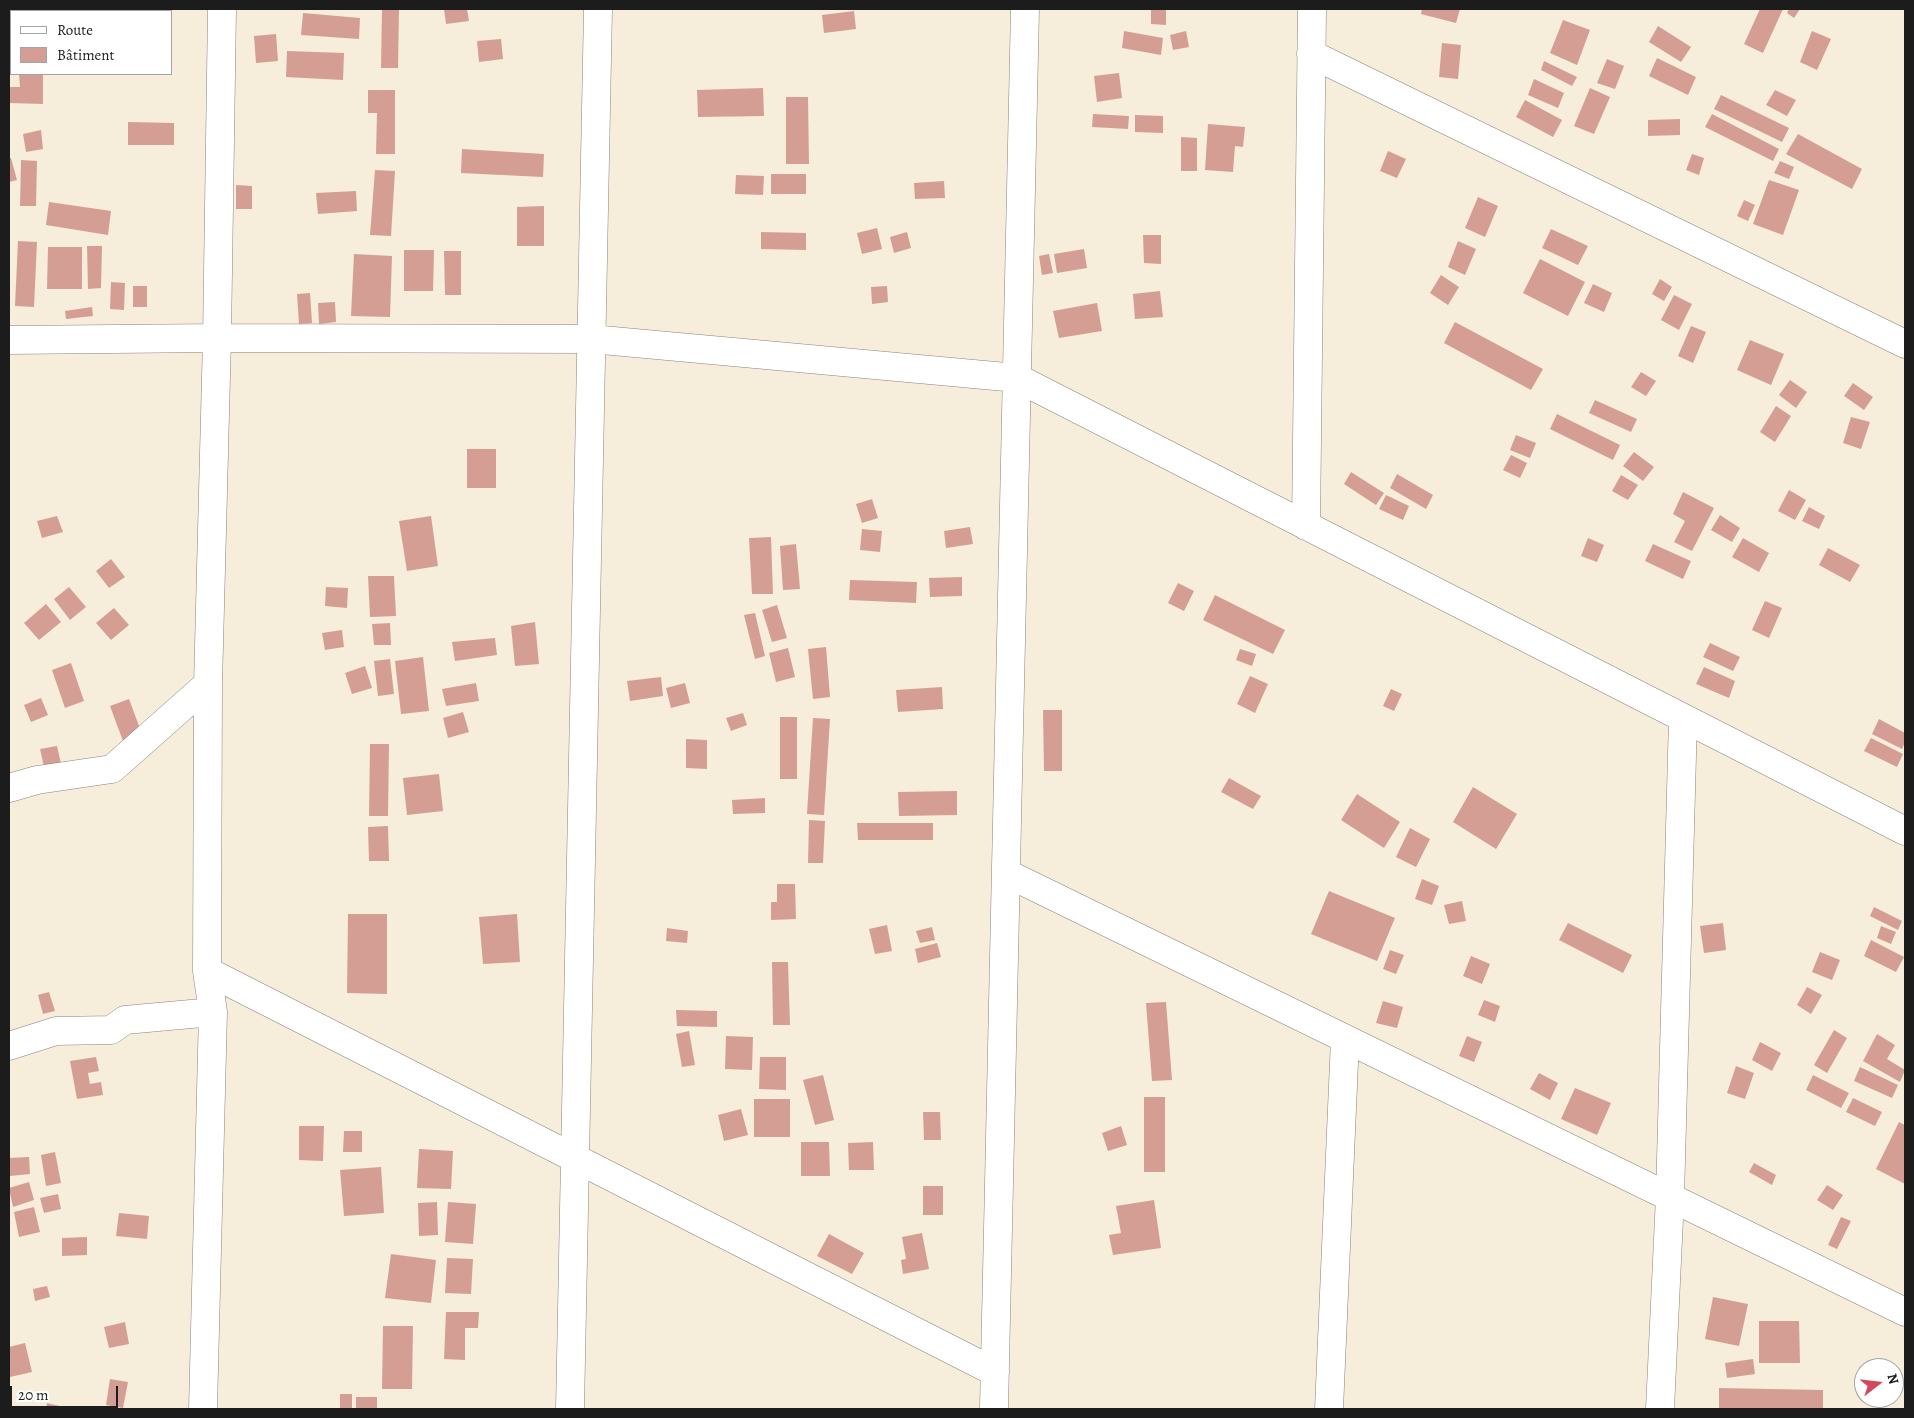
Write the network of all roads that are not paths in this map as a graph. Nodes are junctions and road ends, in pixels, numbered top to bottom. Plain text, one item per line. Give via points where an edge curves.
1 (222, 9) edge
2 (598, 9) edge
3 (1025, 9) edge
4 (1312, 9) edge
5 (1312, 54) junction
6 (217, 338) junction
7 (591, 339) junction
8 (9, 340) edge
9 (1905, 344) edge
10 (1017, 378) junction
11 (1306, 526) junction
12 (208, 684) junction
13 (1683, 718) junction
14 (9, 788) edge
15 (1905, 832) edge
16 (1006, 874) junction
17 (206, 971) junction
18 (213, 1012) junction
19 (1345, 1039) junction
20 (9, 1046) edge
21 (575, 1158) junction
22 (1670, 1198) junction
23 (1905, 1312) edge
24 (995, 1372) junction
25 (202, 1409) edge
26 (570, 1409) edge
27 (994, 1409) edge
28 (1329, 1409) edge
29 (1660, 1409) edge

1 - 6 street
2 - 7 street
3 - 10 street
4 - 5 street
5 - 9 street
5 - 11 street
6 - 7 street
6 - 8 street
6 - 12 street
7 - 10 street
7 - 21 street
10 - 11 street
10 - 16 street
11 - 13 street
12 - 14 street via 112,769 37,780
12 - 17 street
13 - 15 street
13 - 22 street
16 - 19 street
16 - 24 street
17 - 18 street
17 - 21 street
18 - 20 street via 125,1020 111,1030 56,1031
18 - 25 street
19 - 22 street
19 - 28 street
21 - 24 street
21 - 26 street
22 - 23 street
22 - 29 street
24 - 27 street

